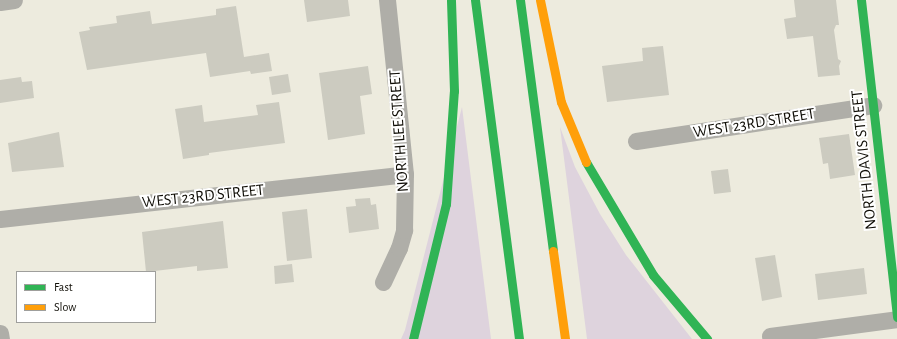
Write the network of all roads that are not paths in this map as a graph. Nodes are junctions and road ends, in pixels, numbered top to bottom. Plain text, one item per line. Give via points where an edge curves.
1 (14, 0) edge
2 (387, 0) edge
3 (451, 0) edge
4 (475, 0) edge
5 (520, 0) edge
6 (540, 0) edge
7 (861, 0) edge
8 (0, 2) edge
9 (873, 105) junction
10 (636, 141) dead end
11 (406, 174) junction
12 (0, 219) edge
13 (383, 282) dead end
14 (897, 318) edge
15 (0, 333) edge
16 (770, 336) dead end
17 (1, 339) edge
18 (413, 339) edge
19 (519, 339) edge
20 (565, 339) edge
21 (707, 339) edge

1 - 8 street
2 - 11 street, NORTH LEE STREET
3 - 18 main road via 454,91 446,204
4 - 19 main road
5 - 20 main road
6 - 21 main road via 561,102 590,172 653,275
7 - 9 main road, NORTH DAVIS STREET
9 - 10 street, WEST 23RD STREET
9 - 14 main road, NORTH DAVIS STREET
11 - 12 street, WEST 23RD STREET
11 - 13 street, NORTH LEE STREET via 404,230 399,248
14 - 16 street
15 - 17 street

